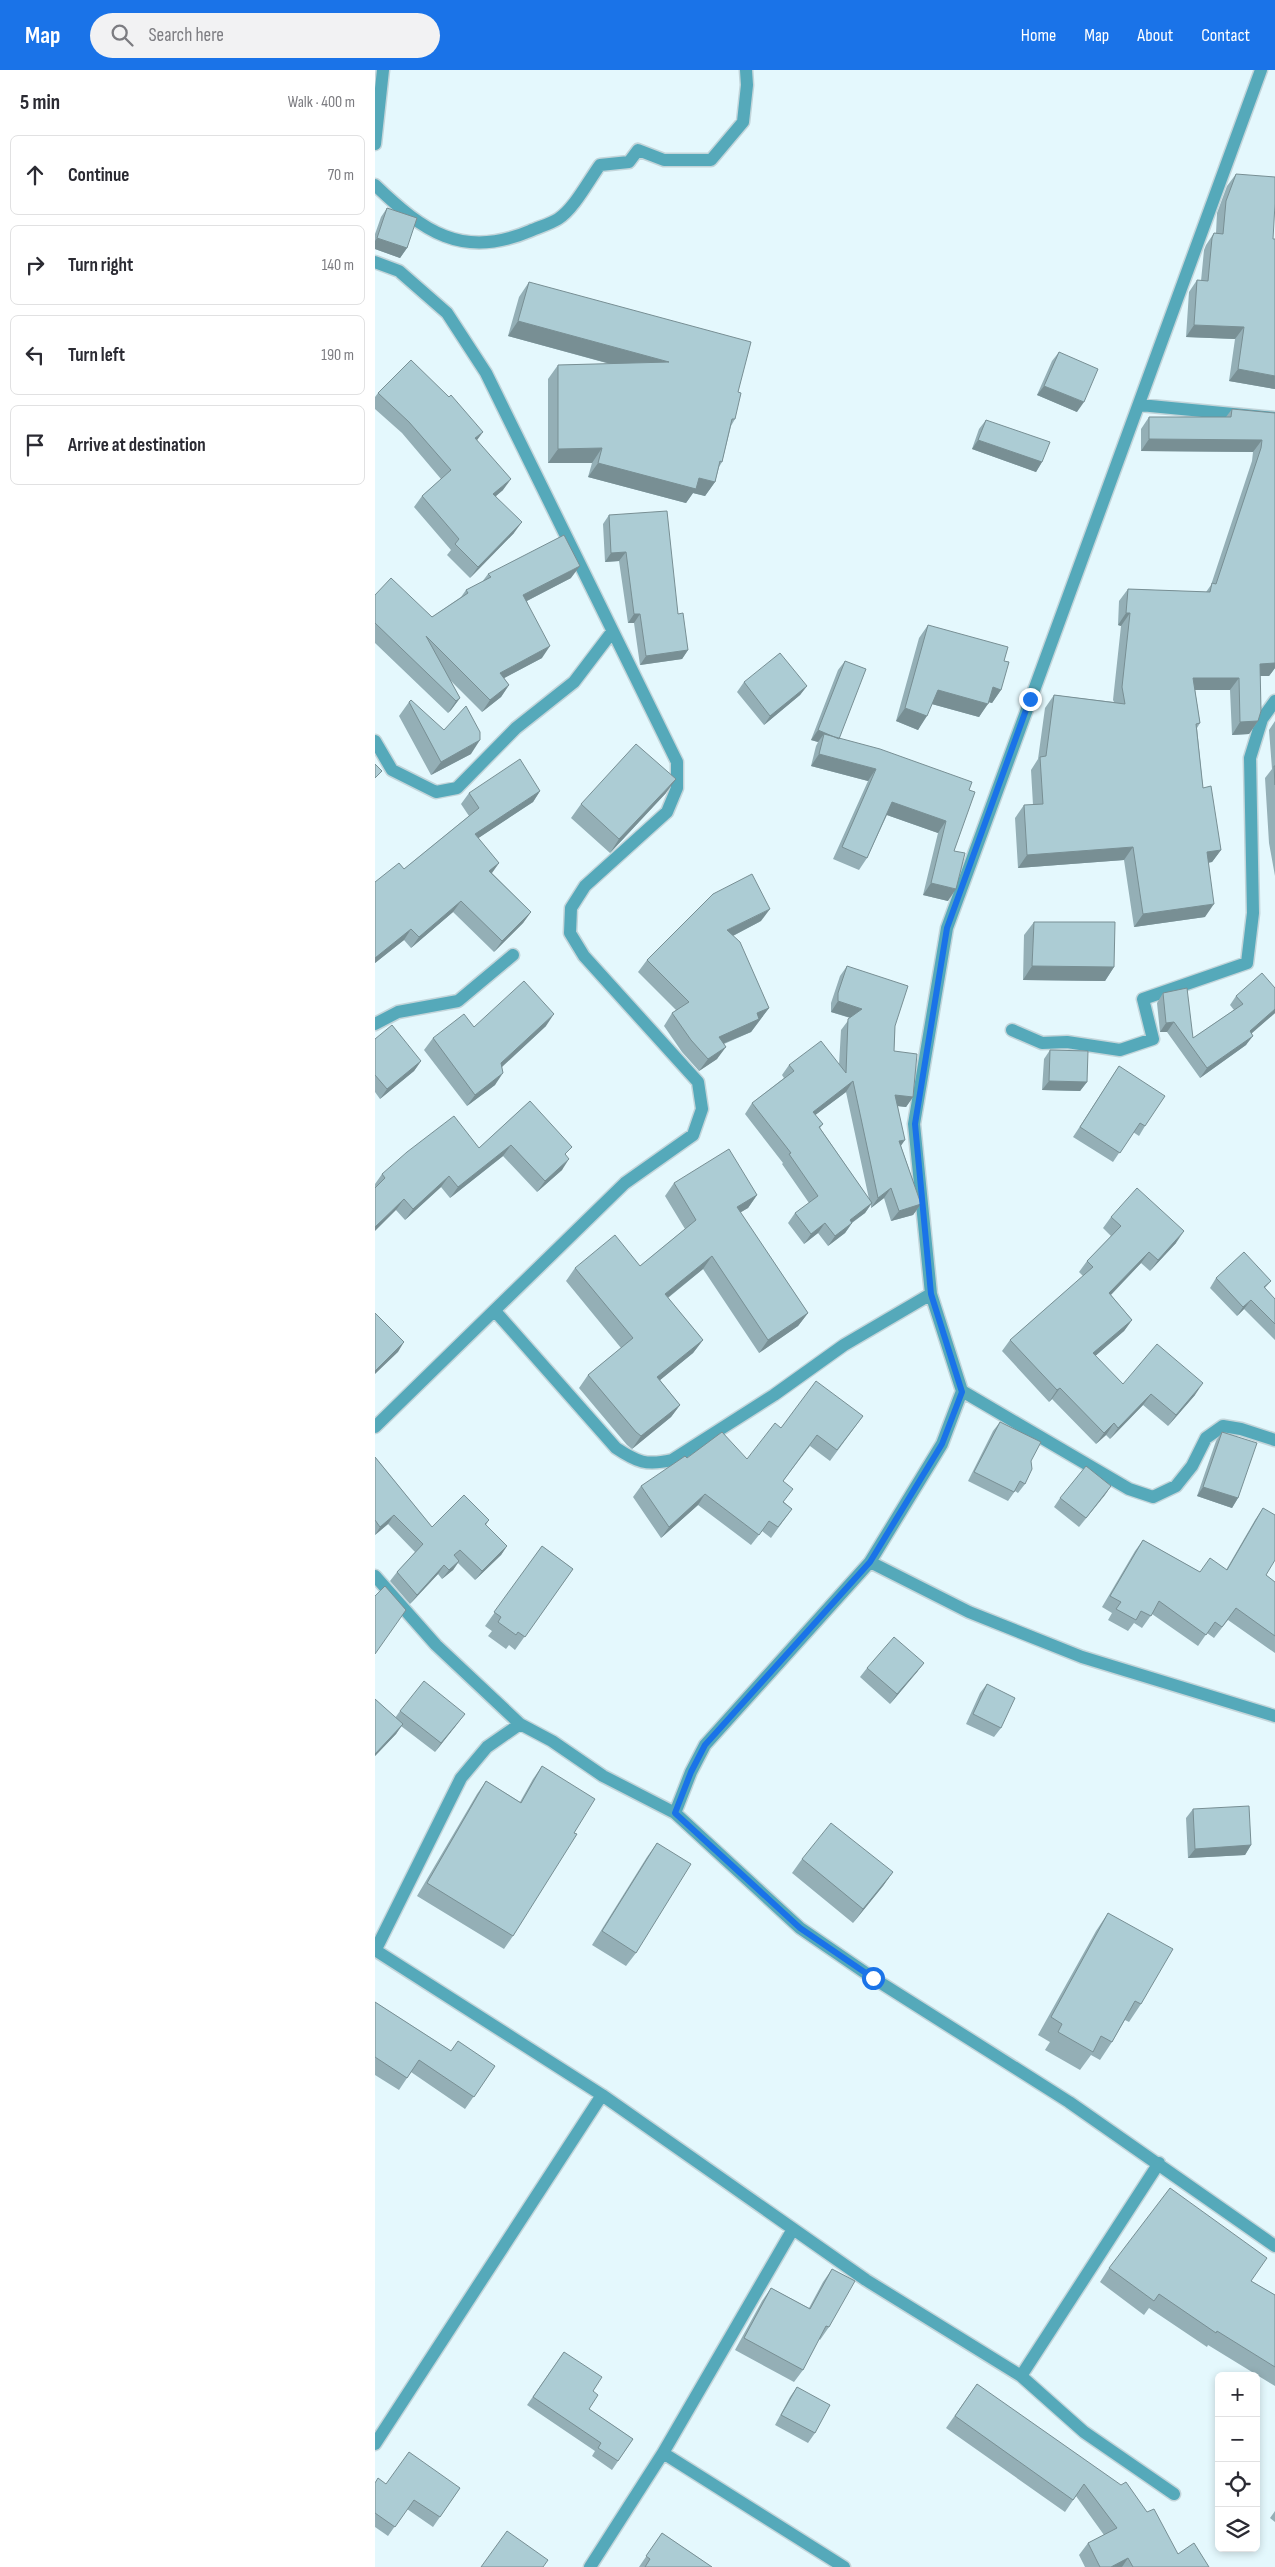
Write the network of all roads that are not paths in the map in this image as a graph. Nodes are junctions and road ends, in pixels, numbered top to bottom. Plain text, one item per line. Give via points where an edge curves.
1 (383, 70) edge
2 (746, 70) edge
3 (1261, 70) edge
4 (375, 144) edge
5 (375, 185) edge
6 (375, 262) edge
7 (1140, 405) junction
8 (1275, 418) edge
9 (612, 632) junction
10 (1275, 701) edge
11 (375, 741) edge
12 (513, 955) dead end
13 (375, 1024) edge
14 (1012, 1030) dead end
15 (931, 1294) junction
16 (495, 1311) junction
17 (962, 1392) junction
18 (375, 1427) edge
19 (1275, 1440) edge
20 (870, 1562) junction
21 (375, 1576) edge
22 (1275, 1716) edge
23 (520, 1724) junction
24 (675, 1813) junction
25 (375, 1950) edge
26 (602, 2095) junction
27 (1159, 2163) junction
28 (793, 2229) junction
29 (1275, 2246) edge
30 (1021, 2376) junction
31 (375, 2444) edge
32 (663, 2453) junction
33 (1173, 2494) dead end
34 (590, 2567) edge
35 (844, 2567) edge

1 - 4 street
2 - 5 street via 743,122 711,160 664,160 638,150 629,162 600,165 559,218 517,236 477,244 438,235 402,210
3 - 7 street
6 - 9 street via 399,271 447,313 486,373
7 - 8 street
7 - 15 street via 947,928 915,1124
9 - 11 street via 573,682 516,728 457,788 436,792 393,770
9 - 16 street via 677,762 677,788 667,812 585,886 571,908 570,933 584,956 698,1082 702,1109 693,1135 625,1183
10 - 14 street via 1262,719 1249,758 1253,913 1247,963 1143,1000 1153,1039 1120,1050 1067,1042 1042,1044
12 - 13 street via 458,1001 398,1012
15 - 16 street via 844,1345 774,1395 672,1460 657,1463 637,1461 616,1448
15 - 17 street
16 - 18 street
17 - 19 street via 1129,1488 1153,1497 1176,1486 1192,1466 1206,1438 1223,1426
17 - 20 street via 942,1444
20 - 22 street via 969,1612 1082,1657
20 - 24 street via 705,1745
21 - 23 street via 436,1645
23 - 24 street via 552,1741 603,1776
23 - 25 street via 487,1747 461,1778
24 - 27 street via 800,1928
25 - 26 street
26 - 28 street
26 - 31 street
27 - 29 street
27 - 30 street
28 - 30 street via 866,2280
28 - 32 street
30 - 33 street via 1084,2432
32 - 34 street
32 - 35 street

